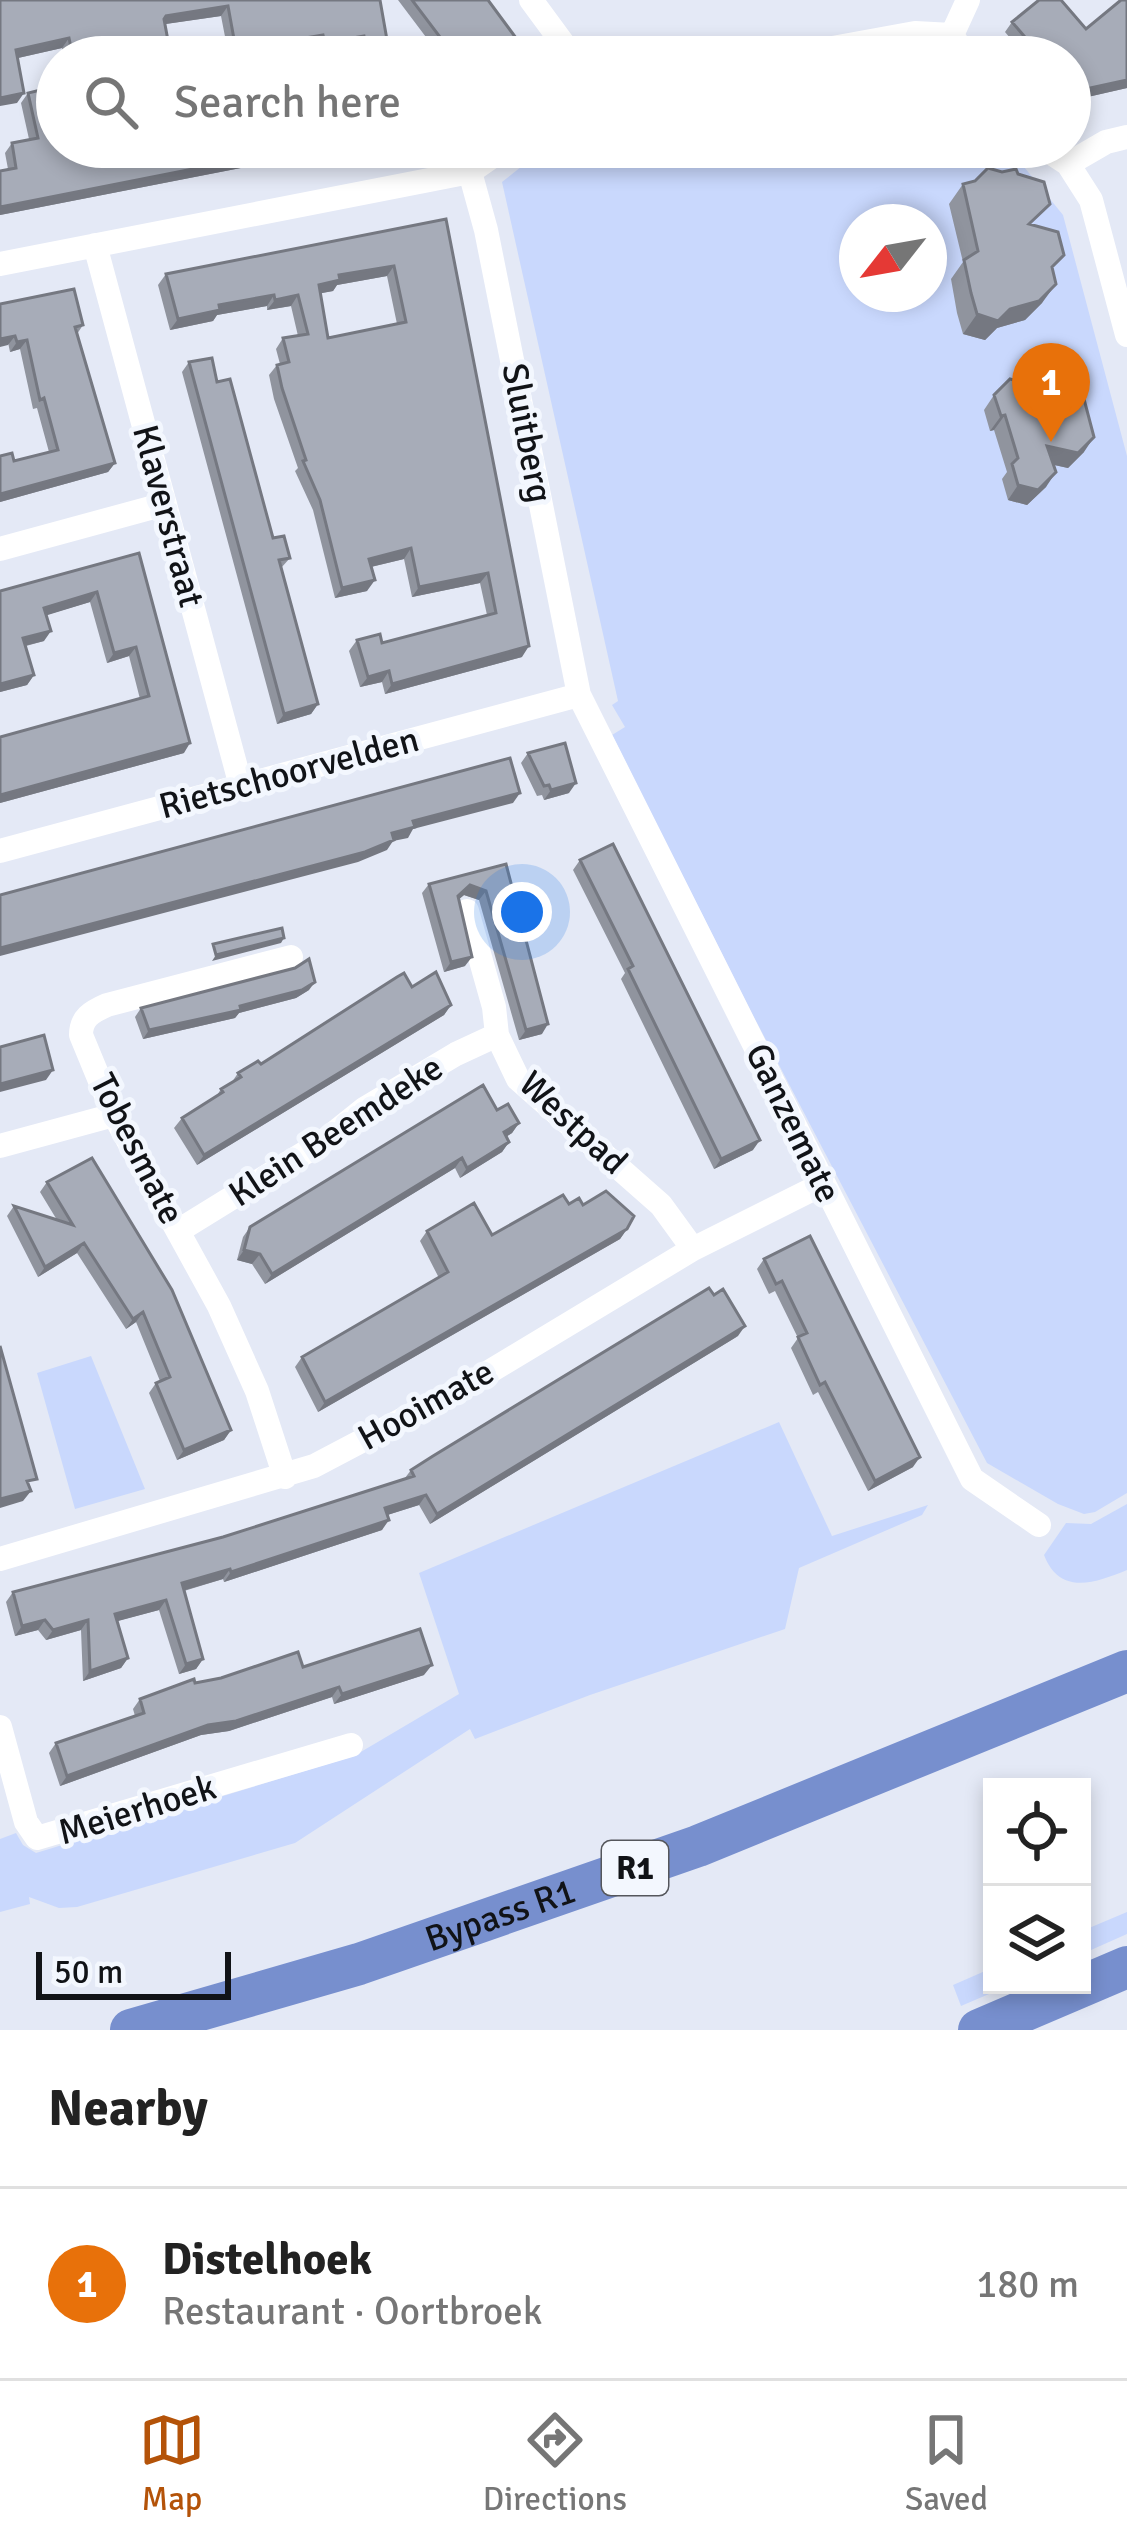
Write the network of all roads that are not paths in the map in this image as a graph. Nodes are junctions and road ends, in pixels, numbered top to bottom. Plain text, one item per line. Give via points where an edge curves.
1 (531, 0) edge
2 (968, 0) edge
3 (558, 36) edge
4 (961, 36) edge
5 (1127, 137) edge
6 (1091, 151) edge
7 (476, 168) edge
8 (1071, 168) edge
9 (470, 172) junction
10 (95, 245) junction
11 (0, 264) edge
12 (1127, 335) edge
13 (165, 504) junction
14 (0, 549) edge
15 (578, 695) junction
16 (241, 786) junction
17 (0, 851) edge
18 (467, 911) edge
19 (291, 958) dead end
20 (497, 1035) junction
21 (114, 1115) junction
22 (0, 1146) edge
23 (823, 1184) junction
24 (178, 1231) junction
25 (693, 1249) junction
26 (285, 1477) junction
27 (1039, 1525) dead end
28 (0, 1559) edge
29 (1127, 1671) edge
30 (0, 1727) edge
31 (351, 1745) dead end
32 (1127, 1967) edge
33 (131, 2030) edge
34 (979, 2030) edge

1 - 3 street
2 - 4 street
5 - 6 street
7 - 9 street
8 - 12 street via 1091,200
9 - 10 street
9 - 15 street, Sluitberg
10 - 11 street
10 - 13 street, Klaverstraat
13 - 14 street
13 - 16 street, Klaverstraat
15 - 16 street, Rietschoorvelden
15 - 23 street, Ganzemate
16 - 17 street, Rietschoorvelden
18 - 20 street, Westpad
19 - 21 street, Tobesmate via 86,1017 82,1036
20 - 24 street, Klein Beemdeke via 364,1108
20 - 25 street, Westpad via 518,1079 661,1205
21 - 22 street
21 - 24 street, Tobesmate
23 - 25 street, Hooimate
23 - 27 street, Ganzemate via 971,1479
24 - 26 street, Tobesmate via 257,1391
25 - 26 street, Hooimate via 464,1387
26 - 28 street, Hooimate
29 - 33 highway, Bypass R1 / R1 via 698,1846 359,1964
30 - 31 street, Meierhoek via 37,1838
32 - 34 highway

